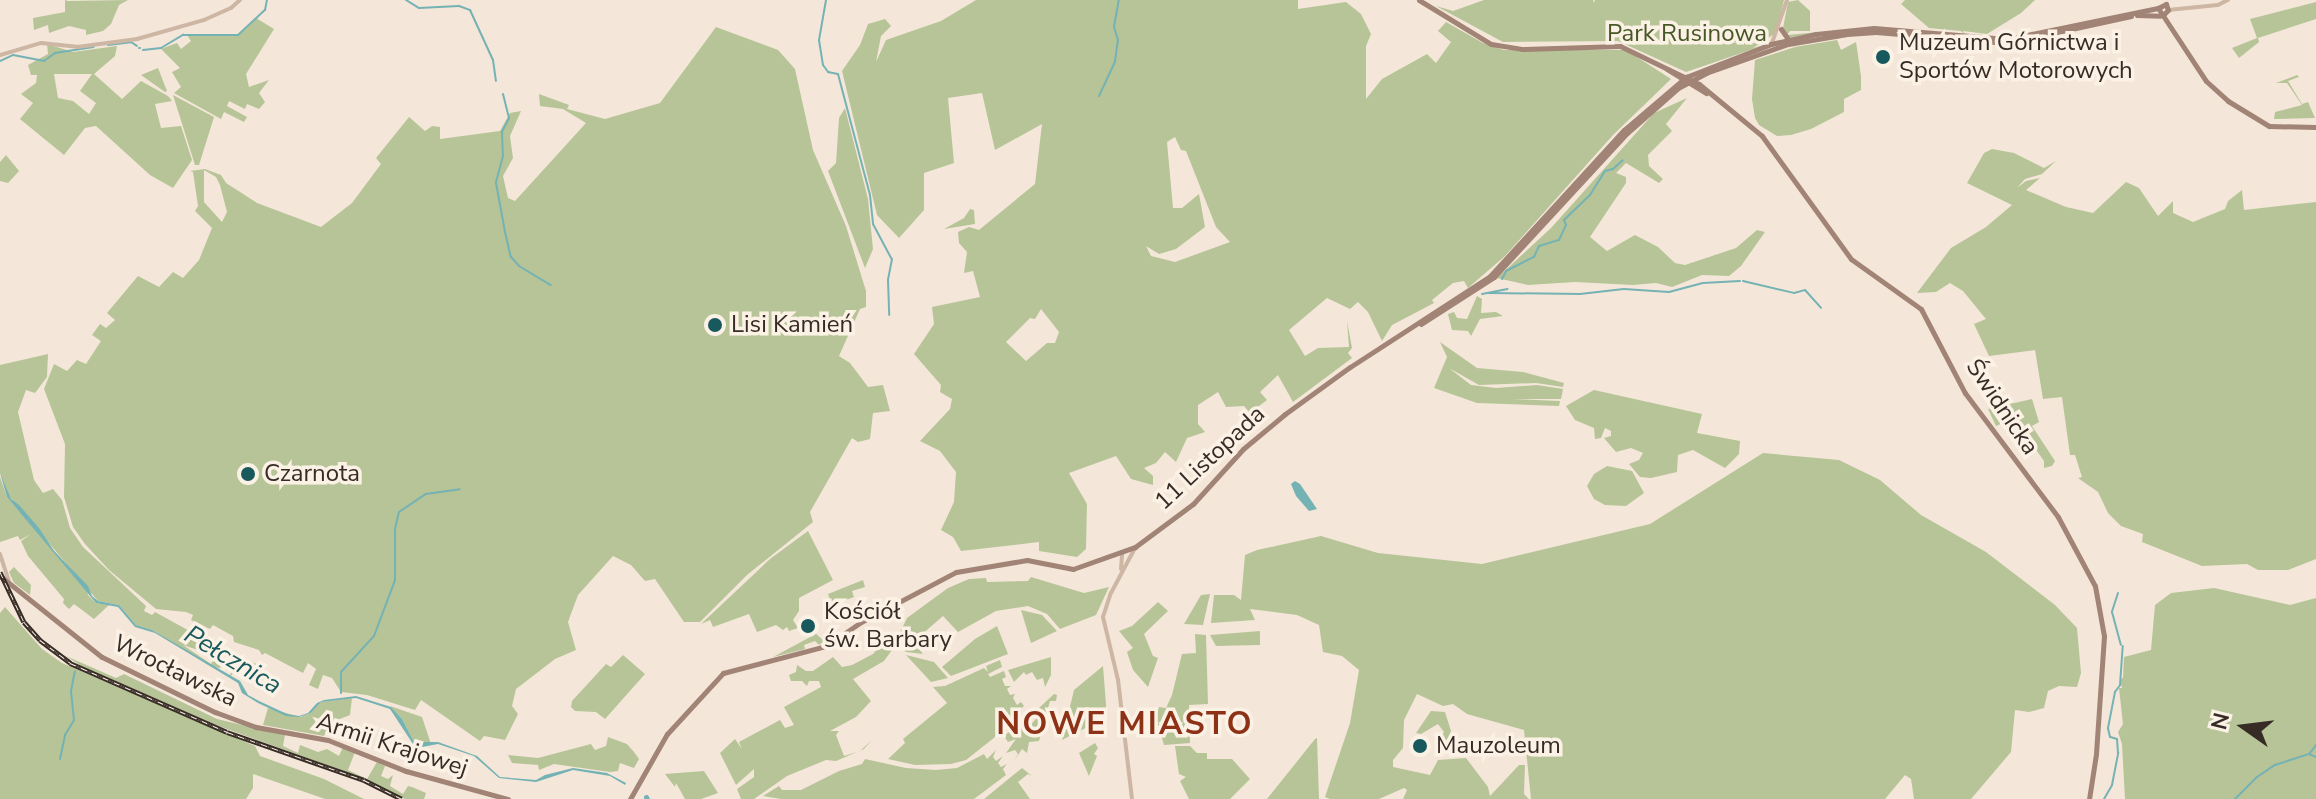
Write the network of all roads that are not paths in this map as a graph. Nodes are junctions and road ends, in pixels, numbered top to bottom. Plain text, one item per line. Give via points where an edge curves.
1 (240, 0) edge
2 (1419, 0) edge
3 (1787, 0) edge
4 (2226, 1) edge
5 (2164, 10) junction
6 (2137, 15) junction
7 (1782, 16) junction
8 (2170, 25) junction
9 (1781, 29) junction
10 (1788, 39) junction
11 (1777, 43) junction
12 (0, 55) edge
13 (1701, 75) junction
14 (1683, 79) junction
15 (1700, 85) junction
16 (1725, 103) junction
17 (2316, 127) edge
18 (1409, 328) junction
19 (1135, 547) junction
20 (1123, 553) junction
21 (0, 554) edge
22 (1112, 556) junction
23 (1127, 560) junction
24 (1121, 569) junction
25 (5, 580) edge
26 (264, 728) joint
27 (508, 799) edge
28 (630, 799) edge
29 (1132, 799) edge
30 (2089, 799) edge

1 - 12 street via 204,20 137,39 77,47 41,43
2 - 14 main road via 1503,47 1615,45
3 - 7 street
4 - 5 street
5 - 6 main road
5 - 8 main road
5 - 10 main road via 2021,37 1966,38 1874,28
6 - 8 main road via 2157,15
6 - 11 main road via 2007,43 1869,32
7 - 9 street
7 - 11 street
8 - 17 main road via 2206,81 2252,118 2277,128
9 - 10 main road
9 - 11 street
10 - 11 main road
11 - 13 main road
11 - 14 main road
13 - 14 main road
13 - 15 main road
14 - 15 main road, Świdnicka
14 - 16 main road, Świdnicka
14 - 18 main road, 11 Listopada via 1616,138 1494,272
14 - 18 main road, 11 Listopada via 1494,277
15 - 16 main road, Świdnicka
16 - 30 main road, Świdnicka via 1767,143 1851,259 1924,313 1975,409 2049,504 2083,560 2099,601 2104,636
18 - 19 main road, 11 Listopada via 1285,414 1239,453 1193,504
19 - 20 main road, 11 Listopada
19 - 23 street
20 - 22 main road, 11 Listopada
20 - 23 street
20 - 24 street
21 - 25 street
22 - 24 street
22 - 28 main road, 11 Listopada via 1073,569 1027,560 960,571 826,646 723,673 667,734
23 - 24 street
24 - 29 street via 1103,617 1118,680
25 - 26 main road, Wrocławska via 117,667 224,716
26 - 27 main road, Armii Krajowej via 328,740 406,771

